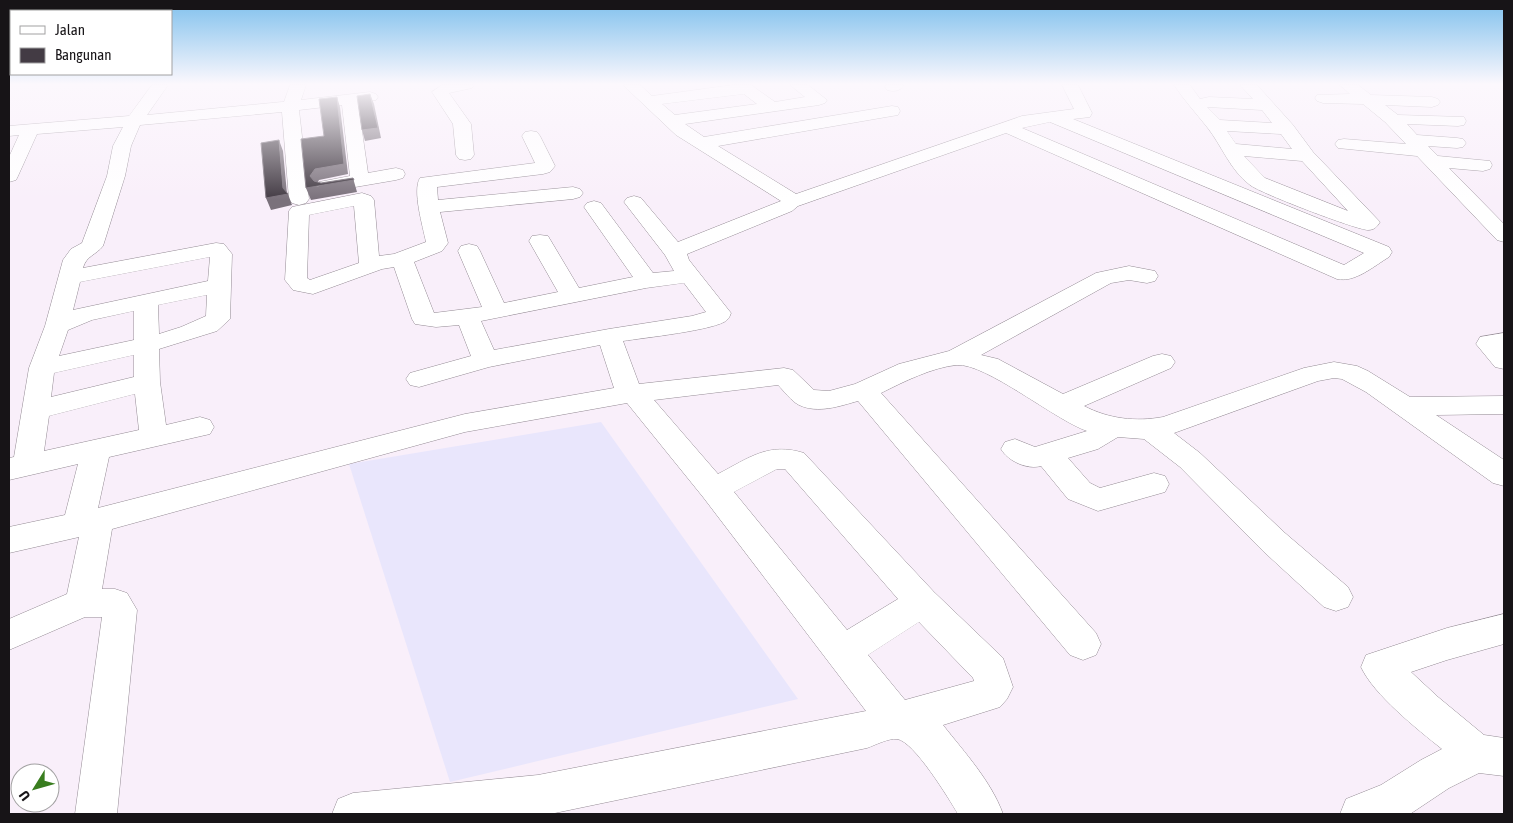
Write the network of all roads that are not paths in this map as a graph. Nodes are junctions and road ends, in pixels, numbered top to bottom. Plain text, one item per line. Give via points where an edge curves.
1 (99, 123) edge
2 (132, 123) edge
3 (289, 123) edge
4 (352, 123) edge
5 (462, 123) edge
6 (674, 123) edge
7 (818, 123) edge
8 (1017, 123) edge
9 (1068, 123) edge
10 (1282, 123) edge
11 (1395, 123) edge
12 (1215, 125) joint
13 (1006, 127) junction
14 (30, 130) junction
15 (1287, 130) junction
16 (9, 131) edge
17 (531, 136) dead end
18 (702, 143) junction
19 (1457, 143) dead end
20 (1344, 144) dead end
21 (1230, 150) junction
22 (1422, 151) junction
23 (465, 155) dead end
24 (1307, 156) junction
25 (1483, 165) dead end
26 (396, 174) dead end
27 (9, 176) edge
28 (1203, 179) junction
29 (360, 180) junction
30 (573, 193) dead end
31 (1167, 198) junction
32 (634, 202) dead end
33 (791, 202) junction
34 (594, 207) dead end
35 (429, 208) junction
36 (1504, 236) edge
37 (540, 241) dead end
38 (469, 251) dead end
39 (675, 252) junction
40 (402, 258) junction
41 (376, 264) junction
42 (688, 276) junction
43 (1147, 276) dead end
44 (70, 277) junction
45 (646, 281) junction
46 (220, 285) junction
47 (572, 296) junction
48 (146, 301) junction
49 (496, 311) junction
50 (467, 316) junction
51 (57, 326) junction
52 (608, 336) junction
53 (1504, 341) edge
54 (146, 345) junction
55 (958, 357) junction
56 (486, 360) junction
57 (1504, 361) edge
58 (1162, 362) dead end
59 (42, 368) junction
60 (419, 378) dead end
61 (147, 382) junction
62 (864, 390) junction
63 (631, 394) junction
64 (1062, 405) junction
65 (1404, 406) junction
66 (1504, 406) edge
67 (36, 410) junction
68 (200, 427) dead end
69 (1112, 427) junction
70 (1159, 427) junction
71 (154, 437) junction
72 (96, 449) junction
73 (1015, 449) dead end
74 (1047, 453) junction
75 (19, 466) edge
76 (1501, 469) edge
77 (1154, 484) dead end
78 (714, 489) junction
79 (88, 523) junction
80 (9, 540) edge
81 (1336, 597) dead end
82 (922, 602) junction
83 (82, 603) junction
84 (1504, 629) edge
85 (9, 635) edge
86 (1082, 644) dead end
87 (843, 652) junction
88 (897, 720) junction
89 (1490, 755) edge
90 (1388, 810) edge
91 (96, 814) edge
92 (353, 814) edge
93 (982, 814) edge

1 - 14 street
2 - 44 street via 122,146 116,176 95,239 92,246 76,256
3 - 29 street via 299,195
4 - 29 street
5 - 23 street
6 - 18 street
7 - 18 street
8 - 13 street
9 - 28 street
10 - 15 street
11 - 22 street
12 - 15 street
12 - 21 street
13 - 31 street
13 - 33 street
14 - 16 street
14 - 27 street
15 - 24 street
17 - 35 street via 545,167 429,181
18 - 33 street via 790,198
19 - 22 street
20 - 22 street
21 - 24 street
21 - 24 street via 1258,182 1353,220 1369,223
22 - 25 street
22 - 36 street
26 - 29 street
28 - 31 street
28 - 31 street via 1381,252 1344,274
30 - 35 street
32 - 39 street
33 - 39 street
34 - 45 street
35 - 40 street via 437,243
37 - 47 street
38 - 49 street
39 - 42 street
40 - 41 street
40 - 50 street via 424,319
41 - 41 street via 313,287 300,284 296,280 300,211 363,199 368,260
42 - 45 street
42 - 52 street via 719,313 718,316 695,323
43 - 55 street via 1129,272 1104,278
44 - 46 street via 216,249 222,254
44 - 51 street
45 - 47 street
46 - 48 street
46 - 54 street via 217,322
47 - 49 street
48 - 51 street via 85,314
48 - 54 street
49 - 50 street
50 - 56 street
51 - 59 street
52 - 56 street
52 - 63 street
53 - 57 street via 1488,344
54 - 59 street
54 - 61 street
55 - 62 street via 908,370
55 - 64 street via 989,365
56 - 60 street
58 - 64 street
59 - 67 street
61 - 67 street
61 - 71 street
62 - 63 street via 829,400 807,398 784,376
62 - 86 street
63 - 78 street
63 - 79 street via 464,423
64 - 69 street via 1094,423
65 - 66 street
65 - 70 street via 1348,372 1308,368
65 - 76 street
67 - 75 street
68 - 71 street
69 - 70 street
69 - 74 street via 1088,442
70 - 81 street via 1274,542
71 - 72 street
72 - 75 street
72 - 79 street
73 - 74 street via 1030,457
74 - 77 street via 1079,491 1098,500
78 - 82 street via 770,460 794,460
78 - 87 street
79 - 80 street
79 - 83 street
82 - 87 street
82 - 88 street via 990,670 994,687 988,695
83 - 85 street
83 - 91 street via 115,603 120,610
84 - 89 street via 1379,667 1424,710
87 - 88 street
88 - 92 street via 867,729 538,796
88 - 93 street via 923,731 960,778
89 - 90 street via 1435,774

